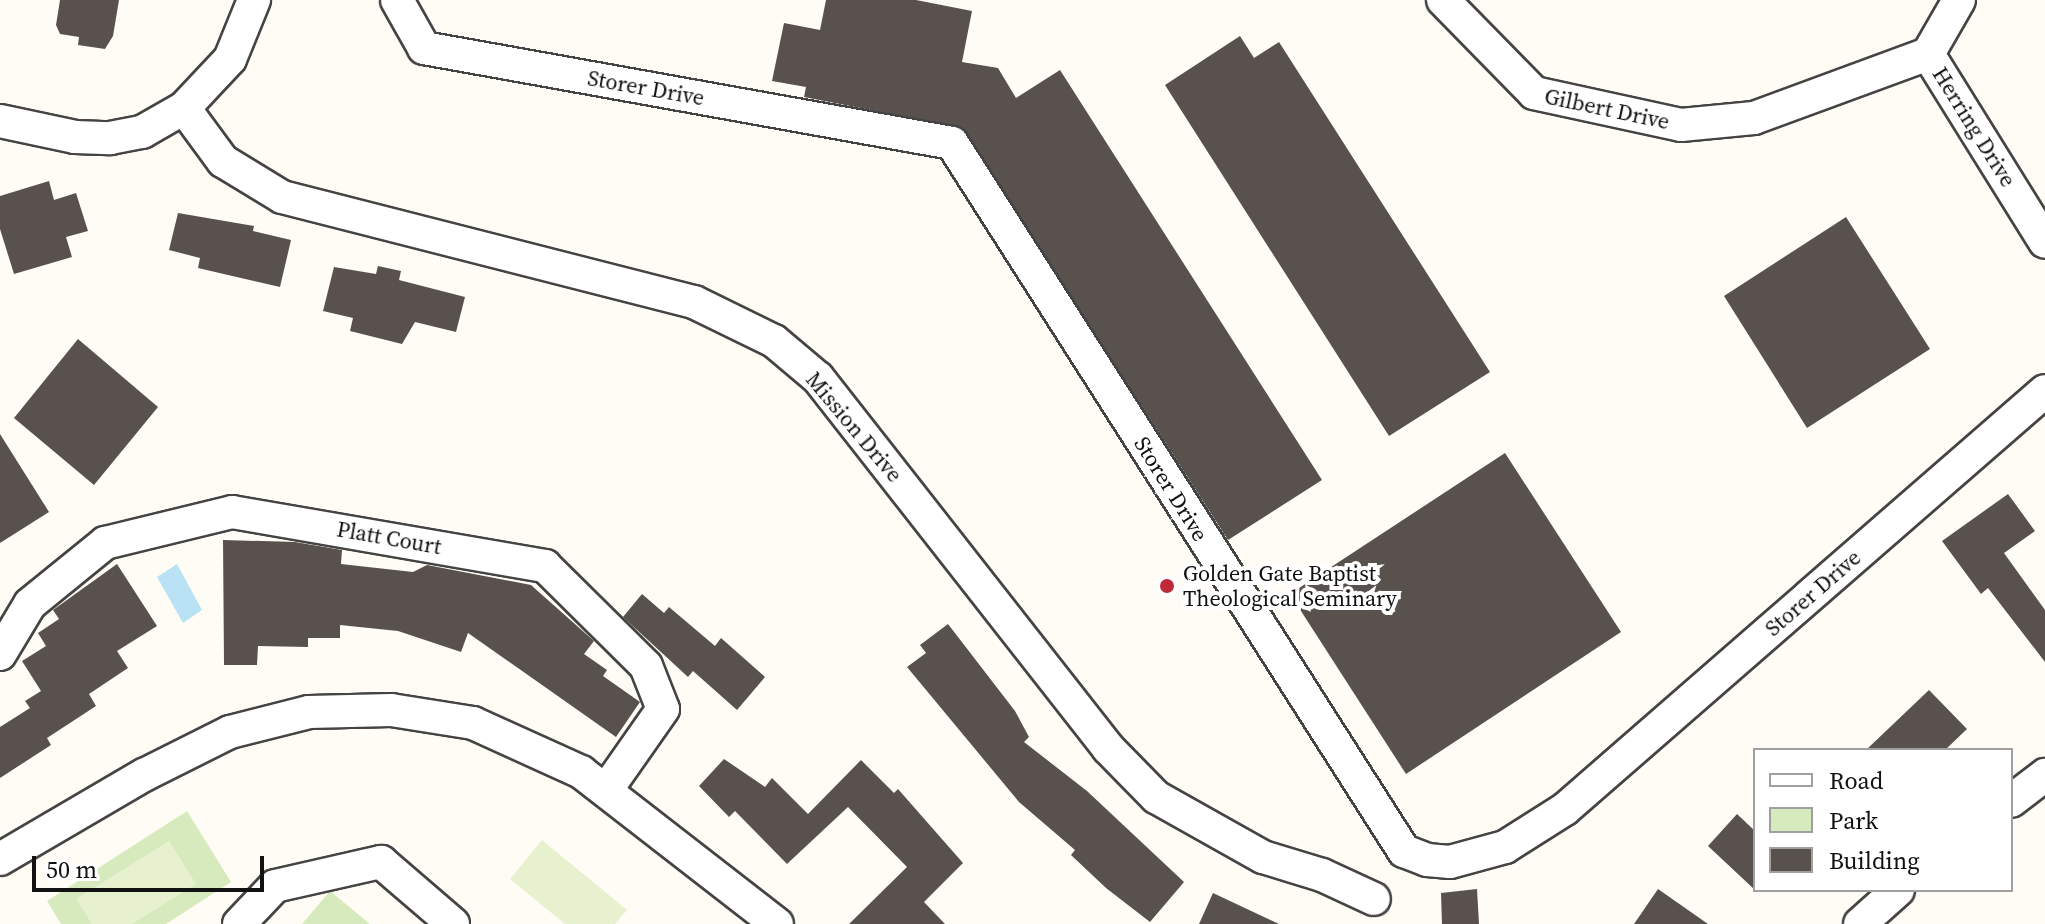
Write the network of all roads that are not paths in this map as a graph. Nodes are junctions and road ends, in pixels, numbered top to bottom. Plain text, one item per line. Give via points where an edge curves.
1 (254, 0) edge
2 (397, 0) edge
3 (1443, 0) edge
4 (1959, 0) edge
5 (1928, 54) junction
6 (184, 108) junction
7 (0, 121) edge
8 (2045, 242) edge
9 (2045, 391) edge
10 (0, 654) edge
11 (2045, 775) edge
12 (607, 789) junction
13 (2013, 799) edge
14 (0, 859) edge
15 (1896, 892) edge
16 (1374, 899) dead end
17 (1862, 923) edge
18 (239, 924) edge
19 (453, 924) edge
20 (777, 924) edge

1 - 6 street via 230,59
2 - 9 street, Storer Drive via 424,48 952,143 1404,851 1427,860 1450,862 1505,847 1565,809
3 - 5 street, Gilbert Drive via 1534,93 1681,125 1754,118
4 - 5 street
5 - 8 street, Herring Drive
6 - 7 street via 142,132 110,138 75,137
6 - 16 street, Mission Drive via 223,161 282,197 694,302 774,341 818,378 1108,748 1156,797 1263,857 1322,875
10 - 12 street, Platt Court via 30,604 105,543 232,512 545,566 646,666 663,709
11 - 13 street
12 - 14 street via 551,755 473,723 391,710 309,712 230,732
12 - 20 street
15 - 17 street
18 - 19 street via 275,886 381,862

